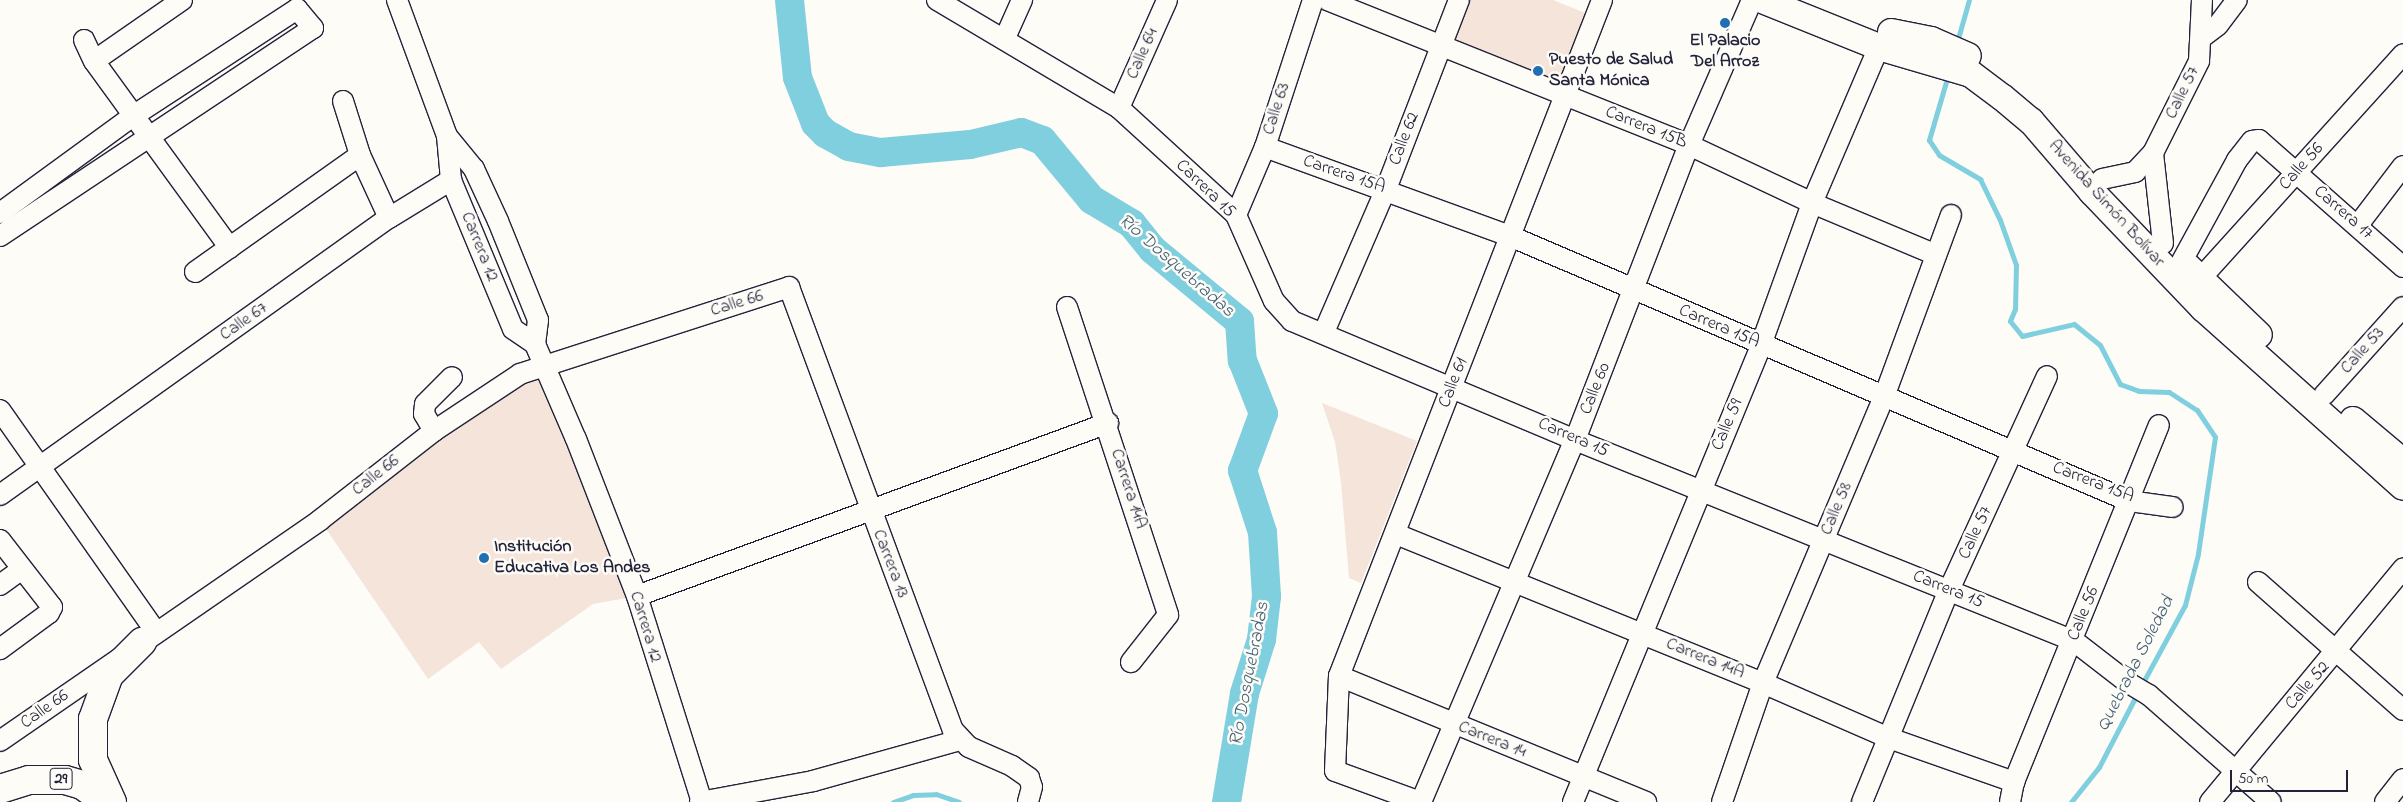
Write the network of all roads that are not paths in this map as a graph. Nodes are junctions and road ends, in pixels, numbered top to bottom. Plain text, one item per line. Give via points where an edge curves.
1 (182, 0) edge
2 (396, 0) edge
3 (937, 0) edge
4 (1022, 0) edge
5 (1167, 0) edge
6 (1313, 0) edge
7 (1327, 0) edge
8 (1459, 0) edge
9 (1602, 0) edge
10 (1752, 0) edge
11 (1762, 0) edge
12 (1812, 0) edge
13 (2202, 0) edge
14 (2237, 0) edge
15 (1005, 38) junction
16 (2201, 38) junction
17 (84, 40) dead end
18 (1441, 46) junction
19 (1879, 46) junction
20 (1928, 49) junction
21 (2403, 54) edge
22 (94, 61) junction
23 (1975, 67) junction
24 (1564, 95) junction
25 (343, 101) dead end
26 (1119, 108) junction
27 (133, 116) junction
28 (148, 136) junction
29 (447, 136) junction
30 (1689, 145) junction
31 (1265, 147) junction
32 (2153, 153) junction
33 (360, 155) junction
34 (2403, 166) edge
35 (2297, 172) junction
36 (2102, 179) junction
37 (451, 180) junction
38 (1386, 189) junction
39 (1812, 203) junction
40 (0, 213) edge
41 (1236, 215) junction
42 (1950, 215) dead end
43 (389, 218) junction
44 (2358, 225) junction
45 (0, 236) edge
46 (1510, 236) junction
47 (2163, 242) junction
48 (230, 248) junction
49 (1934, 254) junction
50 (2403, 267) edge
51 (2191, 270) junction
52 (194, 272) dead end
53 (789, 288) joint
54 (1635, 291) junction
55 (1067, 307) dead end
56 (2403, 307) edge
57 (1324, 332) junction
58 (535, 344) junction
59 (1761, 345) junction
60 (545, 364) junction
61 (2047, 376) dead end
62 (452, 377) dead end
63 (1453, 386) junction
64 (2324, 395) junction
65 (1884, 397) junction
66 (0, 410) edge
67 (1108, 423) junction
68 (2159, 425) dead end
69 (434, 431) junction
70 (1575, 440) junction
71 (2013, 451) junction
72 (2403, 462) edge
73 (38, 467) junction
74 (2403, 487) edge
75 (1701, 489) junction
76 (0, 495) edge
77 (2130, 501) junction
78 (2173, 506) dead end
79 (871, 511) junction
80 (1396, 534) junction
81 (0, 540) edge
82 (1823, 540) junction
83 (2403, 569) edge
84 (21, 570) junction
85 (2258, 582) dead end
86 (1516, 584) junction
87 (0, 585) edge
88 (1949, 590) junction
89 (637, 596) junction
90 (1641, 633) junction
91 (149, 637) junction
92 (2074, 642) junction
93 (0, 649) edge
94 (2336, 653) junction
95 (1131, 662) dead end
96 (1338, 676) junction
97 (1763, 683) junction
98 (2403, 710) edge
99 (1455, 725) junction
100 (1889, 738) junction
101 (960, 740) junction
102 (0, 741) edge
103 (2235, 772) junction
104 (1583, 775) junction
105 (2403, 779) edge
106 (2014, 782) junction
107 (4, 790) edge
108 (105, 802) edge
109 (112, 802) edge
110 (701, 802) edge
111 (1028, 802) edge
112 (1421, 802) edge
113 (1573, 802) edge
114 (1646, 802) edge
115 (1722, 802) edge
116 (1862, 802) edge
117 (2010, 802) edge
118 (2210, 802) edge
119 (2271, 802) edge
120 (2385, 802) edge

1 - 22 street
2 - 29 street, Carrera 12
3 - 15 street, Carrera 15 via 964,18
4 - 15 street
5 - 26 street, Calle 64
6 - 31 street, Calle 63
7 - 18 street, Carrera 15B
8 - 18 street, Calle 62
9 - 24 street, Calle 61
10 - 30 street, Calle 60
11 - 19 main road, Avenida Simón Bolívar
12 - 20 main road, Avenida Simón Bolívar
13 - 16 street, Calle 57
14 - 16 street via 2218,24
15 - 26 street, Carrera 15
16 - 32 street, Calle 57 via 2199,61
17 - 22 street
18 - 24 street, Carrera 15B
18 - 38 street, Calle 62
19 - 20 main road, Avenida Simón Bolívar
19 - 39 street, Calle 59
20 - 23 main road, Avenida Simón Bolívar
21 - 35 street, Calle 56
22 - 27 street
23 - 36 main road, Avenida Simón Bolívar via 2040,111
23 - 74 main road, Avenida Simón Bolívar via 2031,121 2092,192 2203,308
24 - 30 street, Carrera 15B
24 - 46 street, Calle 61
25 - 33 street
26 - 41 street, Carrera 15
27 - 28 street
27 - 28 street via 298,9 313,28
27 - 40 street
28 - 45 street
28 - 48 street
29 - 37 street, Carrera 12
29 - 58 street, Carrera 12 via 474,169 498,221 538,320
30 - 39 street, Carrera 15B
30 - 54 street, Calle 60
31 - 38 street, Carrera 15A
31 - 41 street, Calle 63
32 - 36 street, Calle 57 via 2135,172
32 - 47 street
33 - 43 street
33 - 48 street
34 - 44 street
35 - 44 street, Carrera 17
35 - 51 street, Calle 56
35 - 51 street, Carrera 17 via 2259,140 2252,141 2237,160
36 - 47 main road, Avenida Simón Bolívar
37 - 43 street, Calle 67
37 - 58 street, Carrera 12 via 513,329
38 - 46 street, Carrera 15A
38 - 57 street, Calle 62
39 - 49 street, Carrera 15B
39 - 59 street, Calle 59
41 - 57 street, Carrera 15 via 1274,302 1292,321
42 - 49 street, Calle 58
43 - 73 street, Calle 67
44 - 50 street, Carrera 17
46 - 54 street, Carrera 15A
46 - 63 street, Calle 61
47 - 51 main road, Avenida Simón Bolívar
48 - 52 street
49 - 65 street, Calle 58
51 - 64 main road, Avenida Simón Bolívar
53 - 60 street, Calle 66
53 - 79 street, Carrera 13
54 - 59 street, Carrera 15A
54 - 70 street, Calle 60
55 - 67 street, Carrera 14A
56 - 64 street, Calle 53
57 - 63 street, Carrera 15
58 - 60 street, Carrera 12
59 - 65 street, Carrera 15A
59 - 75 street, Calle 59
60 - 69 street, Calle 66 via 520,374
60 - 89 street, Carrera 12
61 - 71 street, Calle 57
62 - 69 street via 425,404 424,414
63 - 70 street, Carrera 15
63 - 80 street, Calle 61
64 - 72 main road, Avenida Simón Bolívar
65 - 71 street, Carrera 15A
65 - 82 street, Calle 58
66 - 73 street
67 - 79 street
67 - 95 street, Carrera 14A via 1168,615
68 - 77 street, Calle 56
69 - 91 street, Calle 66 via 320,520
70 - 75 street, Carrera 15
70 - 86 street, Calle 60
71 - 77 street, Carrera 15A
71 - 88 street, Calle 57
73 - 76 street, Calle 67
73 - 91 street
75 - 82 street, Carrera 15
75 - 90 street, Calle 59
77 - 78 street, Carrera 15A
77 - 92 street, Calle 56
79 - 89 street
79 - 101 street, Carrera 13
80 - 86 street, Carrera 14A
80 - 96 street, Calle 61
81 - 84 street
82 - 88 street, Carrera 15
82 - 97 street, Calle 58
83 - 94 street, Calle 52
84 - 87 street
84 - 93 street via 52,607 49,613
85 - 94 street
86 - 90 street, Carrera 14A
86 - 99 street, Calle 60
88 - 92 street, Carrera 15
88 - 100 street, Calle 57
89 - 110 street, Carrera 12
90 - 97 street, Carrera 14A
90 - 104 street, Calle 59
91 - 102 street, Calle 66
91 - 109 highway via 109,675 93,719 93,760
92 - 103 street, Carrera 15 via 2149,695
92 - 106 street, Calle 56
94 - 98 street
94 - 103 street, Calle 52
96 - 99 street, Carrera 14
96 - 112 street, Calle 61 via 1335,771
97 - 100 street, Carrera 14A
97 - 115 street, Calle 58
99 - 104 street, Carrera 14
99 - 112 street, Calle 60
100 - 106 street, Carrera 14A
100 - 116 street, Calle 57
101 - 110 street via 813,781
101 - 111 street via 1022,772 1032,787
103 - 118 street, Calle 52
103 - 119 street, Carrera 15
104 - 113 street, Calle 59
104 - 114 street, Carrera 14
105 - 120 street
106 - 117 street, Calle 56
107 - 108 highway, 29 via 29,780 65,780 82,785

